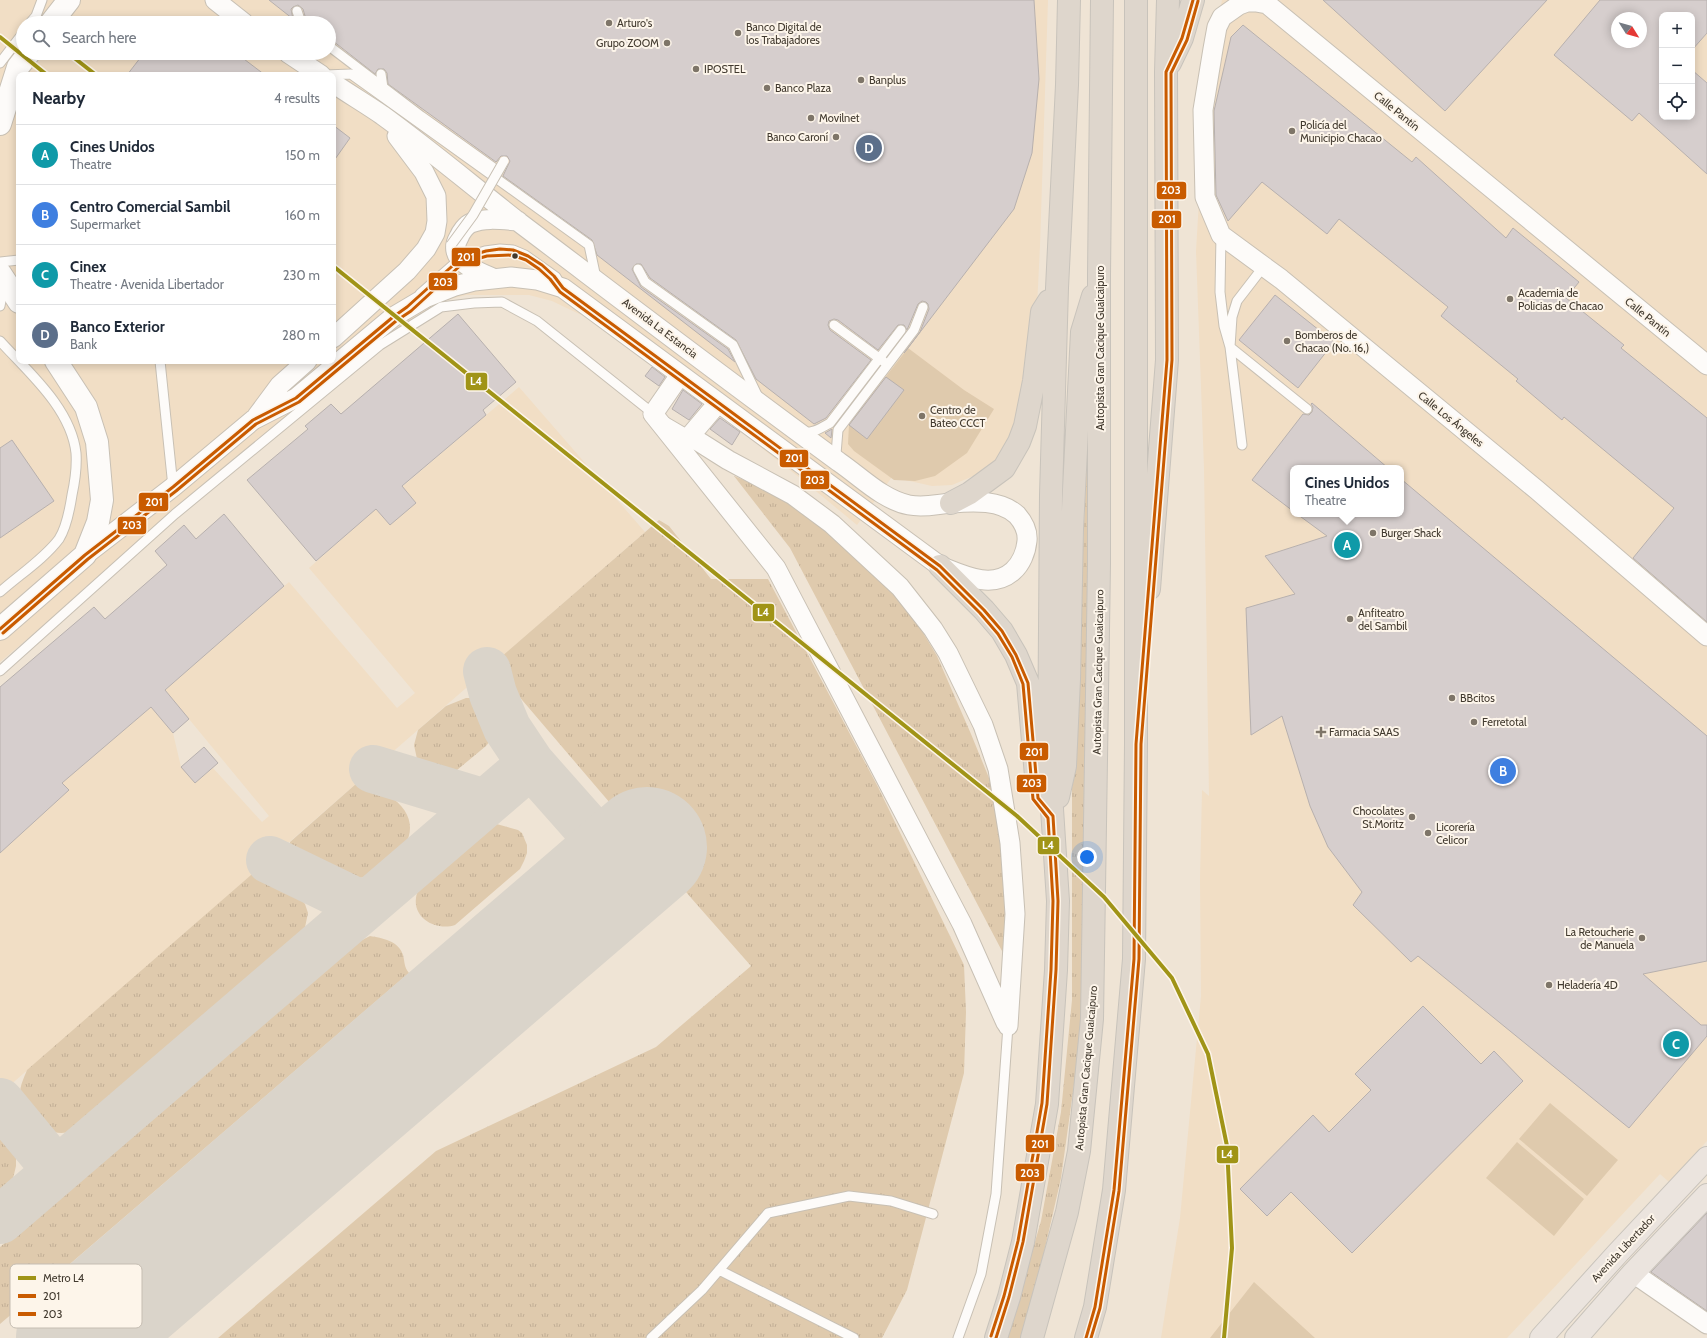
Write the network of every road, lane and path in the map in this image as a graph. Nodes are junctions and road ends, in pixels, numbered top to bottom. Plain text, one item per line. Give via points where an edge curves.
1 (42, 0) edge
2 (48, 0) edge
3 (69, 0) edge
4 (215, 0) edge
5 (231, 0) edge
6 (1069, 0) edge
7 (1102, 0) edge
8 (1136, 0) edge
9 (1168, 0) edge
10 (1193, 0) edge
11 (297, 11) dead end
12 (40, 16) edge
13 (41, 16) edge
14 (46, 16) edge
15 (235, 16) edge
16 (240, 16) edge
17 (299, 16) edge
18 (336, 51) edge
19 (298, 60) edge
20 (16, 61) edge
21 (316, 72) edge
22 (1166, 72) junction
23 (381, 74) dead end
24 (336, 75) edge
25 (336, 85) edge
26 (383, 88) junction
27 (0, 90) edge
28 (382, 116) junction
29 (0, 124) edge
30 (504, 161) dead end
31 (498, 171) junction
32 (518, 221) junction
33 (1221, 234) junction
34 (456, 252) junction
35 (16, 262) edge
36 (1264, 266) junction
37 (638, 269) dead end
38 (2, 272) edge
39 (1100, 275) junction
40 (495, 279) junction
41 (596, 280) junction
42 (563, 288) junction
43 (1057, 288) junction
44 (16, 297) edge
45 (0, 306) edge
46 (923, 307) dead end
47 (404, 311) junction
48 (834, 324) dead end
49 (900, 330) dead end
50 (336, 335) edge
51 (0, 341) edge
52 (1230, 346) junction
53 (879, 358) junction
54 (16, 359) edge
55 (21, 364) edge
56 (58, 364) edge
57 (160, 364) edge
58 (304, 364) edge
59 (888, 364) junction
60 (1707, 365) edge
61 (680, 376) junction
62 (718, 403) junction
63 (764, 407) junction
64 (1307, 409) dead end
65 (653, 414) junction
66 (253, 420) junction
67 (796, 431) junction
68 (690, 436) junction
69 (1242, 445) dead end
70 (841, 463) junction
71 (173, 487) junction
72 (951, 502) junction
73 (85, 555) junction
74 (940, 566) junction
75 (0, 592) edge
76 (0, 629) edge
77 (1707, 636) edge
78 (0, 671) edge
79 (1136, 744) junction
80 (1053, 816) junction
81 (1008, 1026) junction
82 (1707, 1158) edge
83 (1707, 1195) edge
84 (934, 1214) dead end
85 (719, 1270) junction
86 (1633, 1273) junction
87 (1707, 1324) edge
88 (651, 1338) edge
89 (854, 1338) edge
90 (958, 1338) edge
91 (996, 1338) edge
92 (1032, 1338) edge
93 (1086, 1338) edge
94 (1541, 1338) edge
95 (1576, 1338) edge

1 - 12 lane
2 - 13 lane
3 - 14 street
4 - 15 street
5 - 16 lane
6 - 43 highway
7 - 39 highway, Autopista Gran Cacique Guaicaipuro
8 - 79 highway
9 - 22 highway
10 - 22 highway via 1182,38
11 - 17 lane
18 - 26 lane
19 - 21 street
20 - 27 street
20 - 29 street via 5,113
22 - 79 highway via 1167,360
23 - 26 lane
24 - 41 lane via 351,74 589,245
25 - 28 street, Avenida La Estancia
26 - 31 lane
28 - 32 street, Avenida La Estancia
28 - 50 street, Avenida La Estancia via 432,186 436,196 435,233 426,249 407,270
30 - 31 lane, bridge
31 - 34 lane, bridge
32 - 34 street via 493,220 471,223 463,230 456,243
32 - 41 street, Avenida La Estancia
33 - 36 street, Calle Los Ángeles
33 - 52 lane via 1220,292 1224,326
33 - 60 street, Calle Pantín via 1205,196 1203,110 1217,27 1222,17 1239,5 1256,2 1267,4
34 - 40 street via 468,267
34 - 42 lane via 513,250 538,263 556,277
34 - 47 lane via 427,288
35 - 38 lane
36 - 52 lane via 1237,301 1232,318
36 - 77 street, Calle Los Ángeles via 1537,490
37 - 63 lane via 645,282 733,342
38 - 44 street
38 - 45 lane
39 - 80 highway via 1082,332 1072,529 1065,766
39 - 92 highway, Autopista Gran Cacique Guaicaipuro via 1100,564 1092,1019 1079,1151 1067,1212
40 - 42 street via 511,277 537,280
40 - 47 street via 455,286 425,298
41 - 63 street, Avenida La Estancia
42 - 61 street
43 - 72 highway via 1042,312 1034,381 1025,426 1019,442 1004,468 970,493
43 - 80 highway via 1051,495 1049,763
46 - 59 lane via 914,330
47 - 66 street via 393,317 296,398
48 - 53 lane
49 - 53 lane
51 - 54 lane
52 - 64 lane
52 - 69 lane
53 - 59 lane
53 - 67 lane via 830,423 812,432
55 - 75 lane via 53,400 69,425 76,452 75,480 69,512 59,538
56 - 73 street via 86,407 97,442 102,500 98,522
57 - 71 lane
58 - 66 street via 280,385
59 - 70 lane via 838,430 836,454
61 - 62 street
61 - 65 street
62 - 68 street
62 - 74 street
63 - 67 street, Avenida La Estancia
65 - 68 lane
65 - 78 lane via 537,321 502,302 440,307 380,344 175,514
65 - 81 street via 776,568 962,924
66 - 71 street
67 - 70 street, Avenida La Estancia
68 - 81 street via 793,495 832,524 900,587 948,653 983,725 998,769 1010,843 1015,914
70 - 72 street, Avenida La Estancia via 895,501 910,506 936,506
71 - 73 street
72 - 74 street, Avenida La Estancia via 988,502 1007,508 1023,522 1028,534 1026,549 1018,567 1006,577 990,581 969,578
73 - 76 street
74 - 80 highway via 1002,631 1016,655 1028,683 1038,798
79 - 93 highway via 1134,960 1114,1190 1095,1307
80 - 91 highway via 1058,901 1057,962 1047,1104 1023,1242
81 - 90 lane via 996,1194 981,1274
82 - 94 main road, Avenida Libertador
83 - 86 main road
84 - 85 lane via 891,1201 849,1196 768,1213
85 - 88 lane via 702,1290
85 - 89 lane
86 - 87 street
86 - 95 main road

